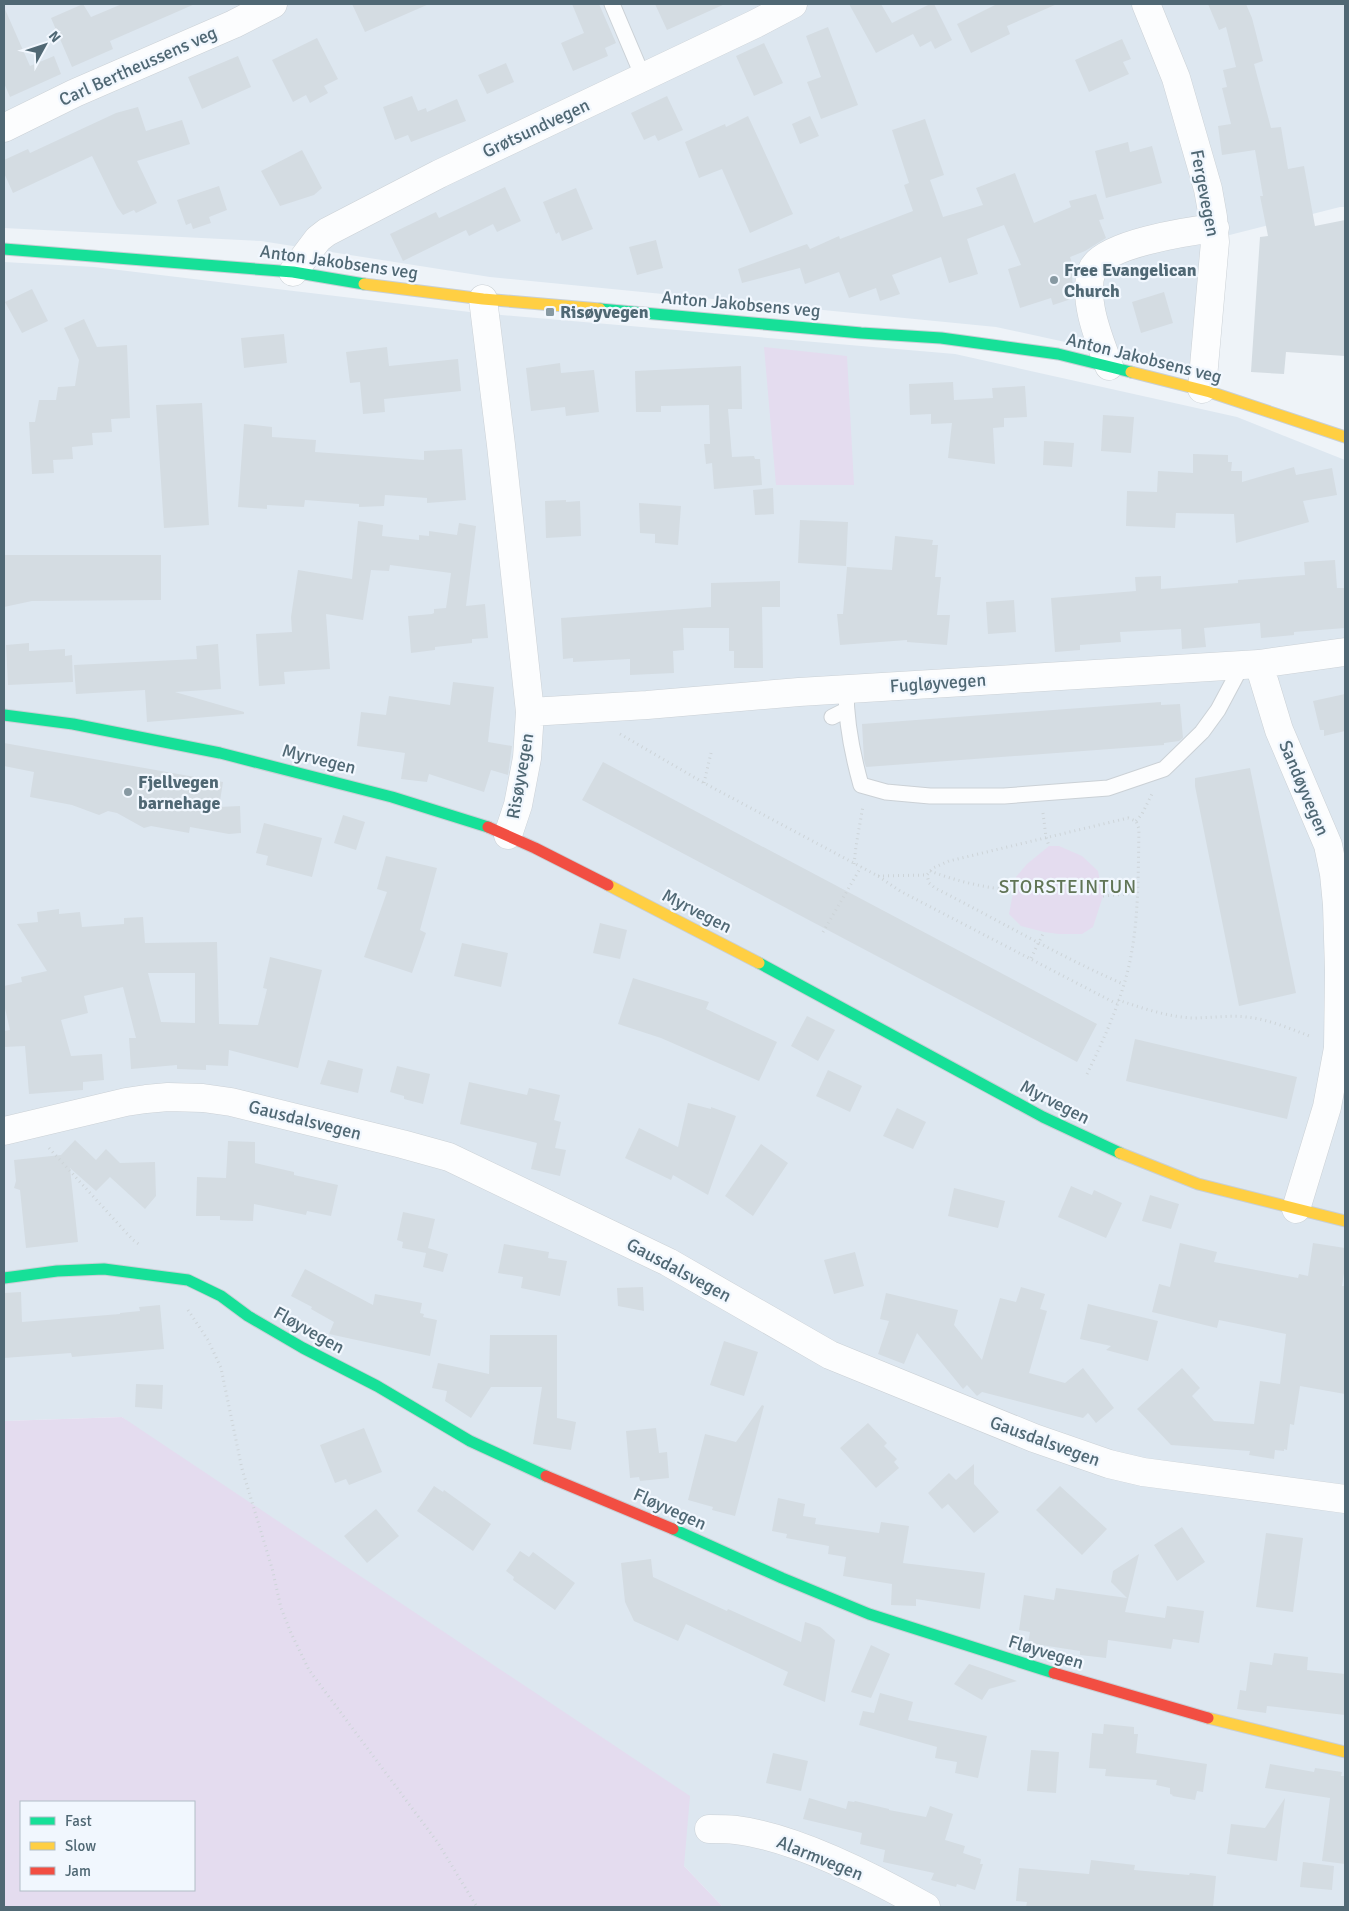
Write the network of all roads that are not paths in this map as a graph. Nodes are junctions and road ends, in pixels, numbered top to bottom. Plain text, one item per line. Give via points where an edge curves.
1 (273, 4) edge
2 (612, 4) edge
3 (793, 4) edge
4 (1146, 4) edge
5 (643, 77) junction
6 (4, 128) edge
7 (1215, 228) junction
8 (4, 248) edge
9 (293, 272) junction
10 (483, 299) junction
11 (1109, 366) junction
12 (1202, 389) junction
13 (1345, 437) edge
14 (1345, 652) edge
15 (1251, 664) junction
16 (846, 700) junction
17 (530, 712) junction
18 (4, 715) edge
19 (832, 717) dead end
20 (508, 836) junction
21 (16, 1128) edge
22 (1296, 1209) junction
23 (1345, 1221) edge
24 (4, 1278) edge
25 (1345, 1499) edge
26 (1345, 1752) edge
27 (709, 1829) dead end
28 (926, 1907) edge

1 - 6 street, Carl Bertheussens veg
2 - 5 lane
3 - 5 street, Grøtsundvegen
4 - 7 street, Fergevegen via 1184,105 1208,189
5 - 9 street, Grøtsundvegen via 439,174 327,232
7 - 11 street via 1160,236 1121,249 1092,268 1088,291 1097,333
7 - 12 street, Fergevegen
8 - 9 street, Anton Jakobsens veg
9 - 10 street, Anton Jakobsens veg
10 - 11 street, Anton Jakobsens veg via 955,339 1058,354
10 - 17 street, Risøyvegen
11 - 12 street, Anton Jakobsens veg
12 - 13 street, Anton Jakobsens veg
14 - 15 street, Fugløyvegen
15 - 16 street, Fugløyvegen via 1069,674
15 - 16 lane via 1202,732 1164,769 1108,788 1004,796 930,796 886,792 861,785 853,758
15 - 22 street, Sandøyvegen via 1320,823 1332,860 1337,904 1338,1048 1327,1107
16 - 17 street, Fugløyvegen via 798,692
16 - 19 lane
17 - 20 street, Risøyvegen via 527,758
18 - 20 street, Myrvegen via 73,724 220,752 392,797 478,823
20 - 22 street, Myrvegen via 791,979 1063,1127 1170,1174 1229,1193
21 - 25 street, Gausdalsvegen via 126,1102 168,1096 203,1098 268,1110 449,1157 668,1262 830,1355 1034,1438 1143,1472
22 - 23 street, Myrvegen
24 - 26 street, Fløyvegen via 104,1269 176,1278 201,1285 303,1348 377,1386 470,1441 869,1614 1206,1718
27 - 28 street, Alarmvegen via 735,1830 785,1842 828,1859

